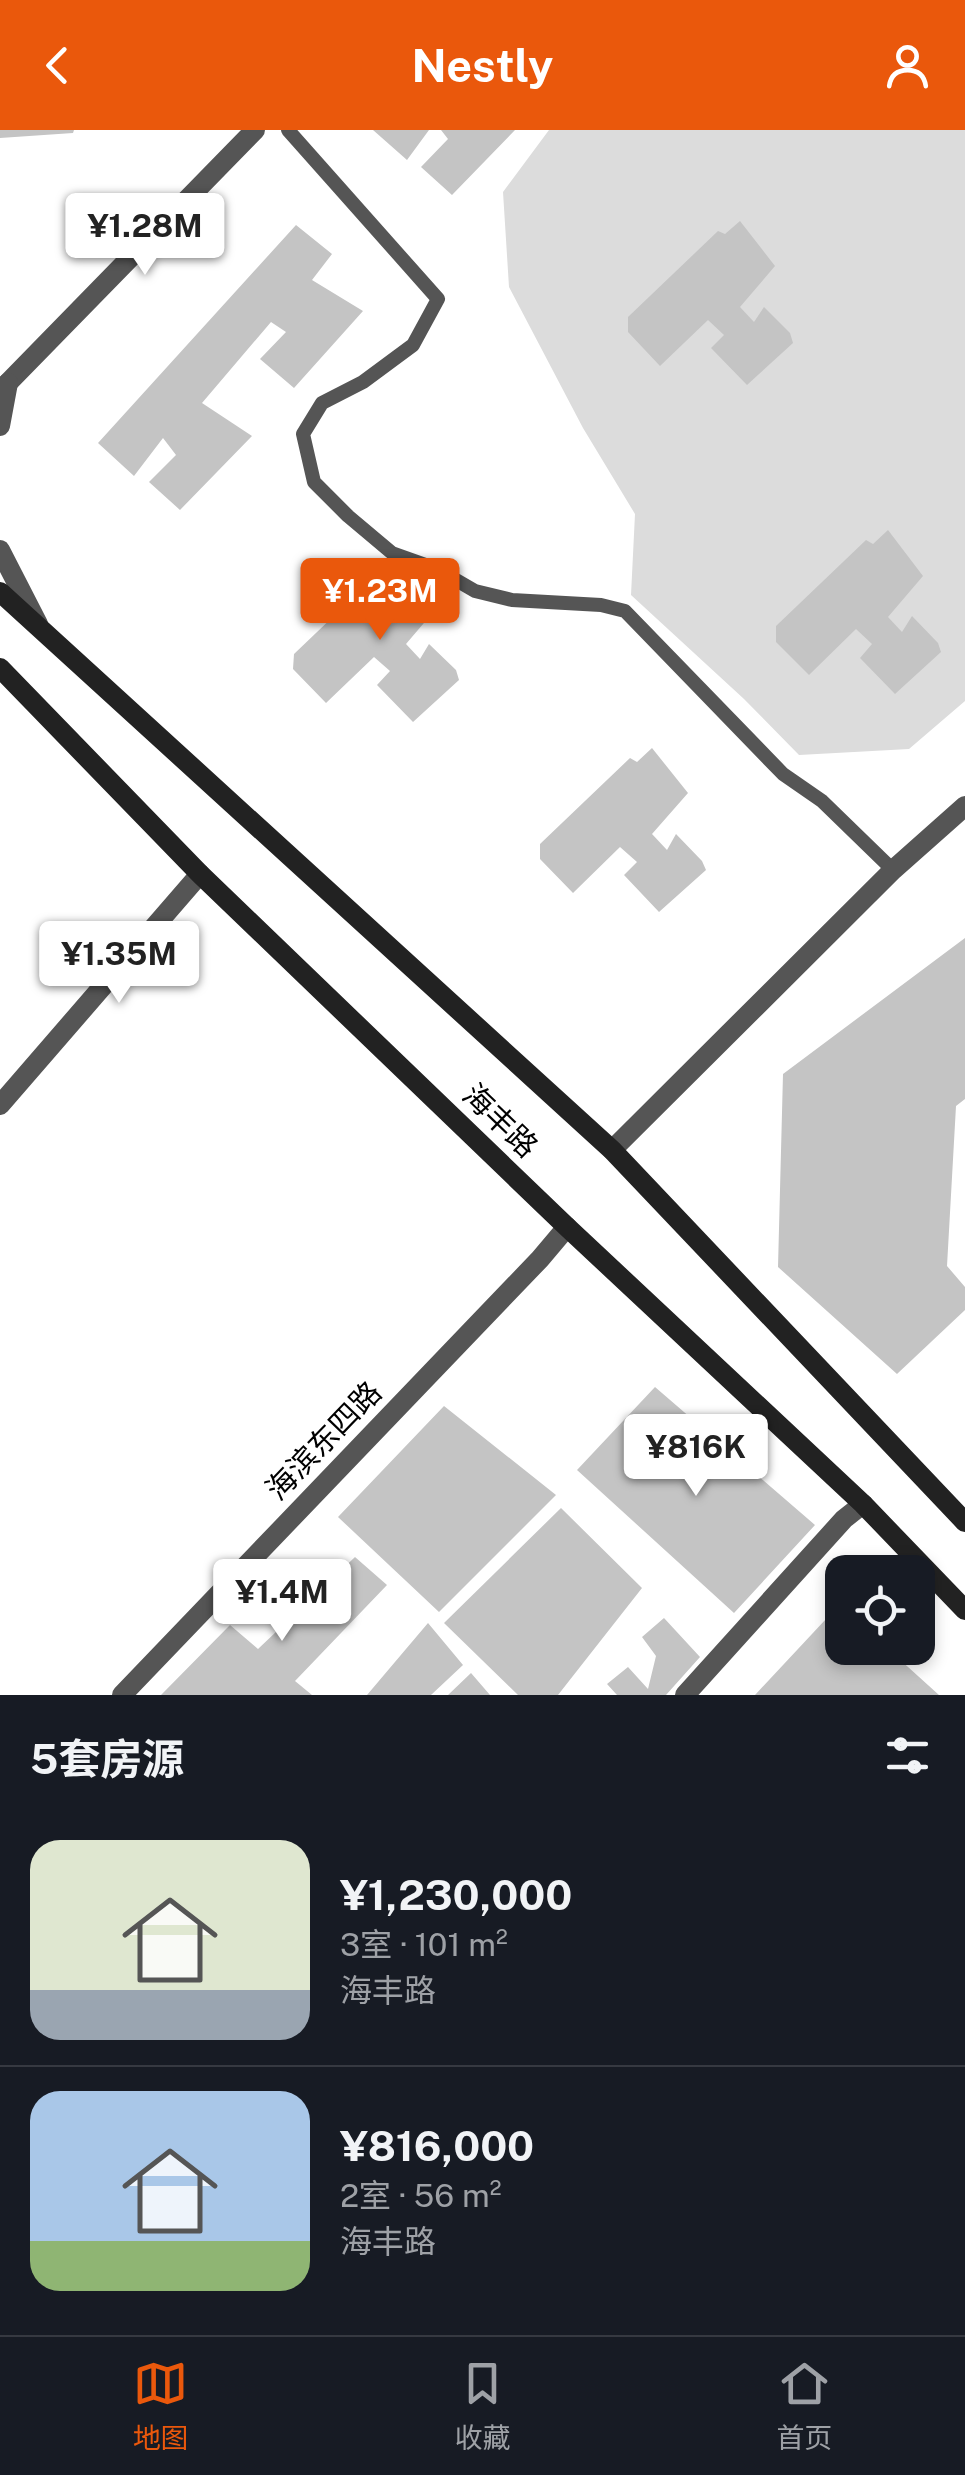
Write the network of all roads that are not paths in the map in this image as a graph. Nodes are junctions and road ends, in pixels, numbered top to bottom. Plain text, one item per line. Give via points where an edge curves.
1 (255, 130) edge
2 (288, 130) edge
3 (3, 387) edge
4 (0, 426) edge
5 (0, 550) edge
6 (0, 592) edge
7 (42, 630) junction
8 (1, 670) edge
9 (965, 806) edge
10 (893, 870) junction
11 (200, 874) junction
12 (0, 1106) edge
13 (612, 1150) junction
14 (566, 1227) junction
15 (863, 1504) junction
16 (965, 1522) edge
17 (965, 1610) edge
18 (122, 1695) edge
19 (685, 1695) edge

1 - 3 street
2 - 10 lane via 438,299 413,345 322,403 303,434 314,482 392,553 475,591 625,611 783,774 822,801
3 - 4 street
5 - 7 street
6 - 7 main road, 海丰路
7 - 13 main road, 海丰路
8 - 11 main road, 海丰路
9 - 10 street
10 - 13 street
11 - 12 street
11 - 14 main road, 海丰路
13 - 16 main road, 海丰路
14 - 15 main road, 海丰路
14 - 18 street, 海滨东四路
15 - 17 main road, 海丰路
15 - 19 street

